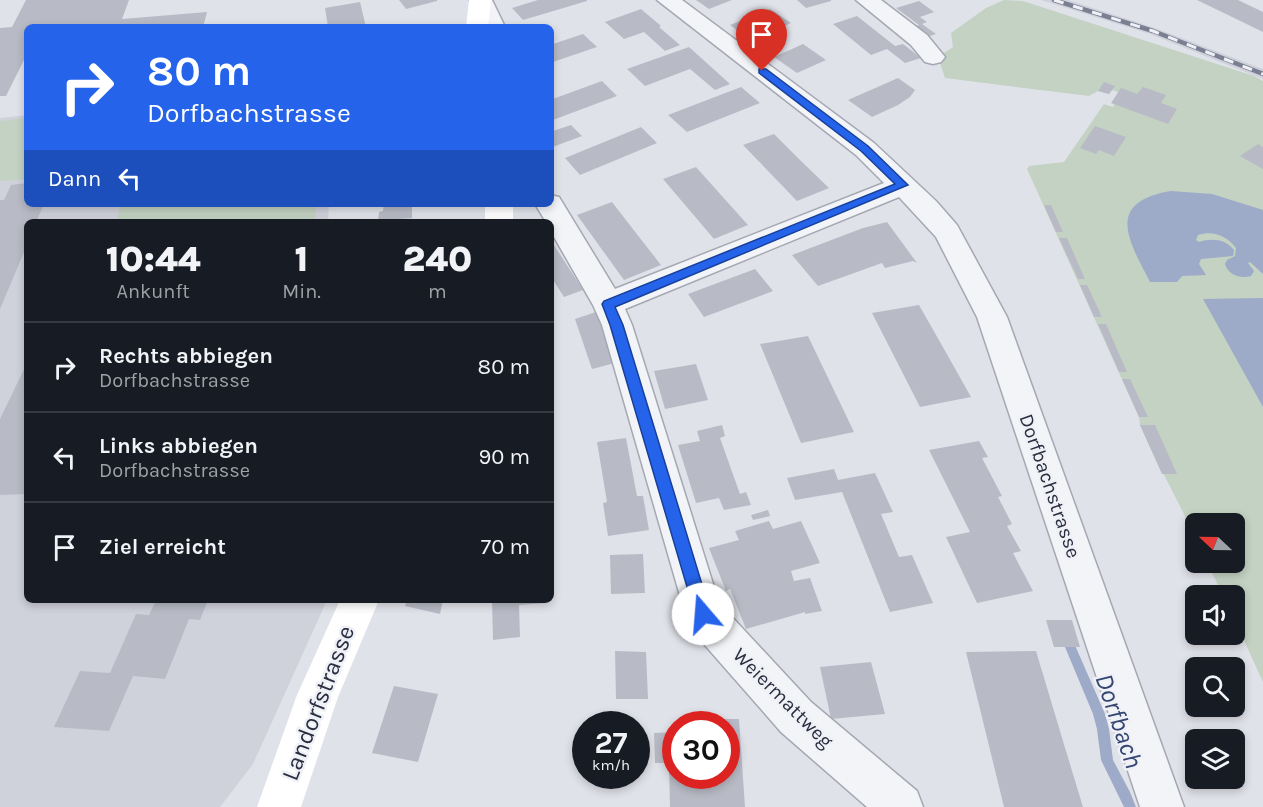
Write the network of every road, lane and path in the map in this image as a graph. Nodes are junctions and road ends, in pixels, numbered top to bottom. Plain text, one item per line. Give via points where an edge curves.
1 (481, 0) edge
2 (668, 0) edge
3 (867, 0) edge
4 (477, 24) edge
5 (493, 24) edge
6 (933, 57) dead end
7 (903, 185) junction
8 (551, 207) edge
9 (608, 304) junction
10 (359, 603) edge
11 (279, 807) edge
12 (902, 807) edge
13 (1162, 807) edge

1 - 4 street
1 - 5 street
2 - 7 street, Dorfbachstrasse via 865,149
3 - 6 street via 920,39
7 - 9 street
7 - 13 street, Dorfbachstrasse via 947,232 992,317
8 - 9 street, Weiermattweg
9 - 12 street, Weiermattweg via 703,614 796,717
10 - 11 street, Landorfstrasse via 318,695

